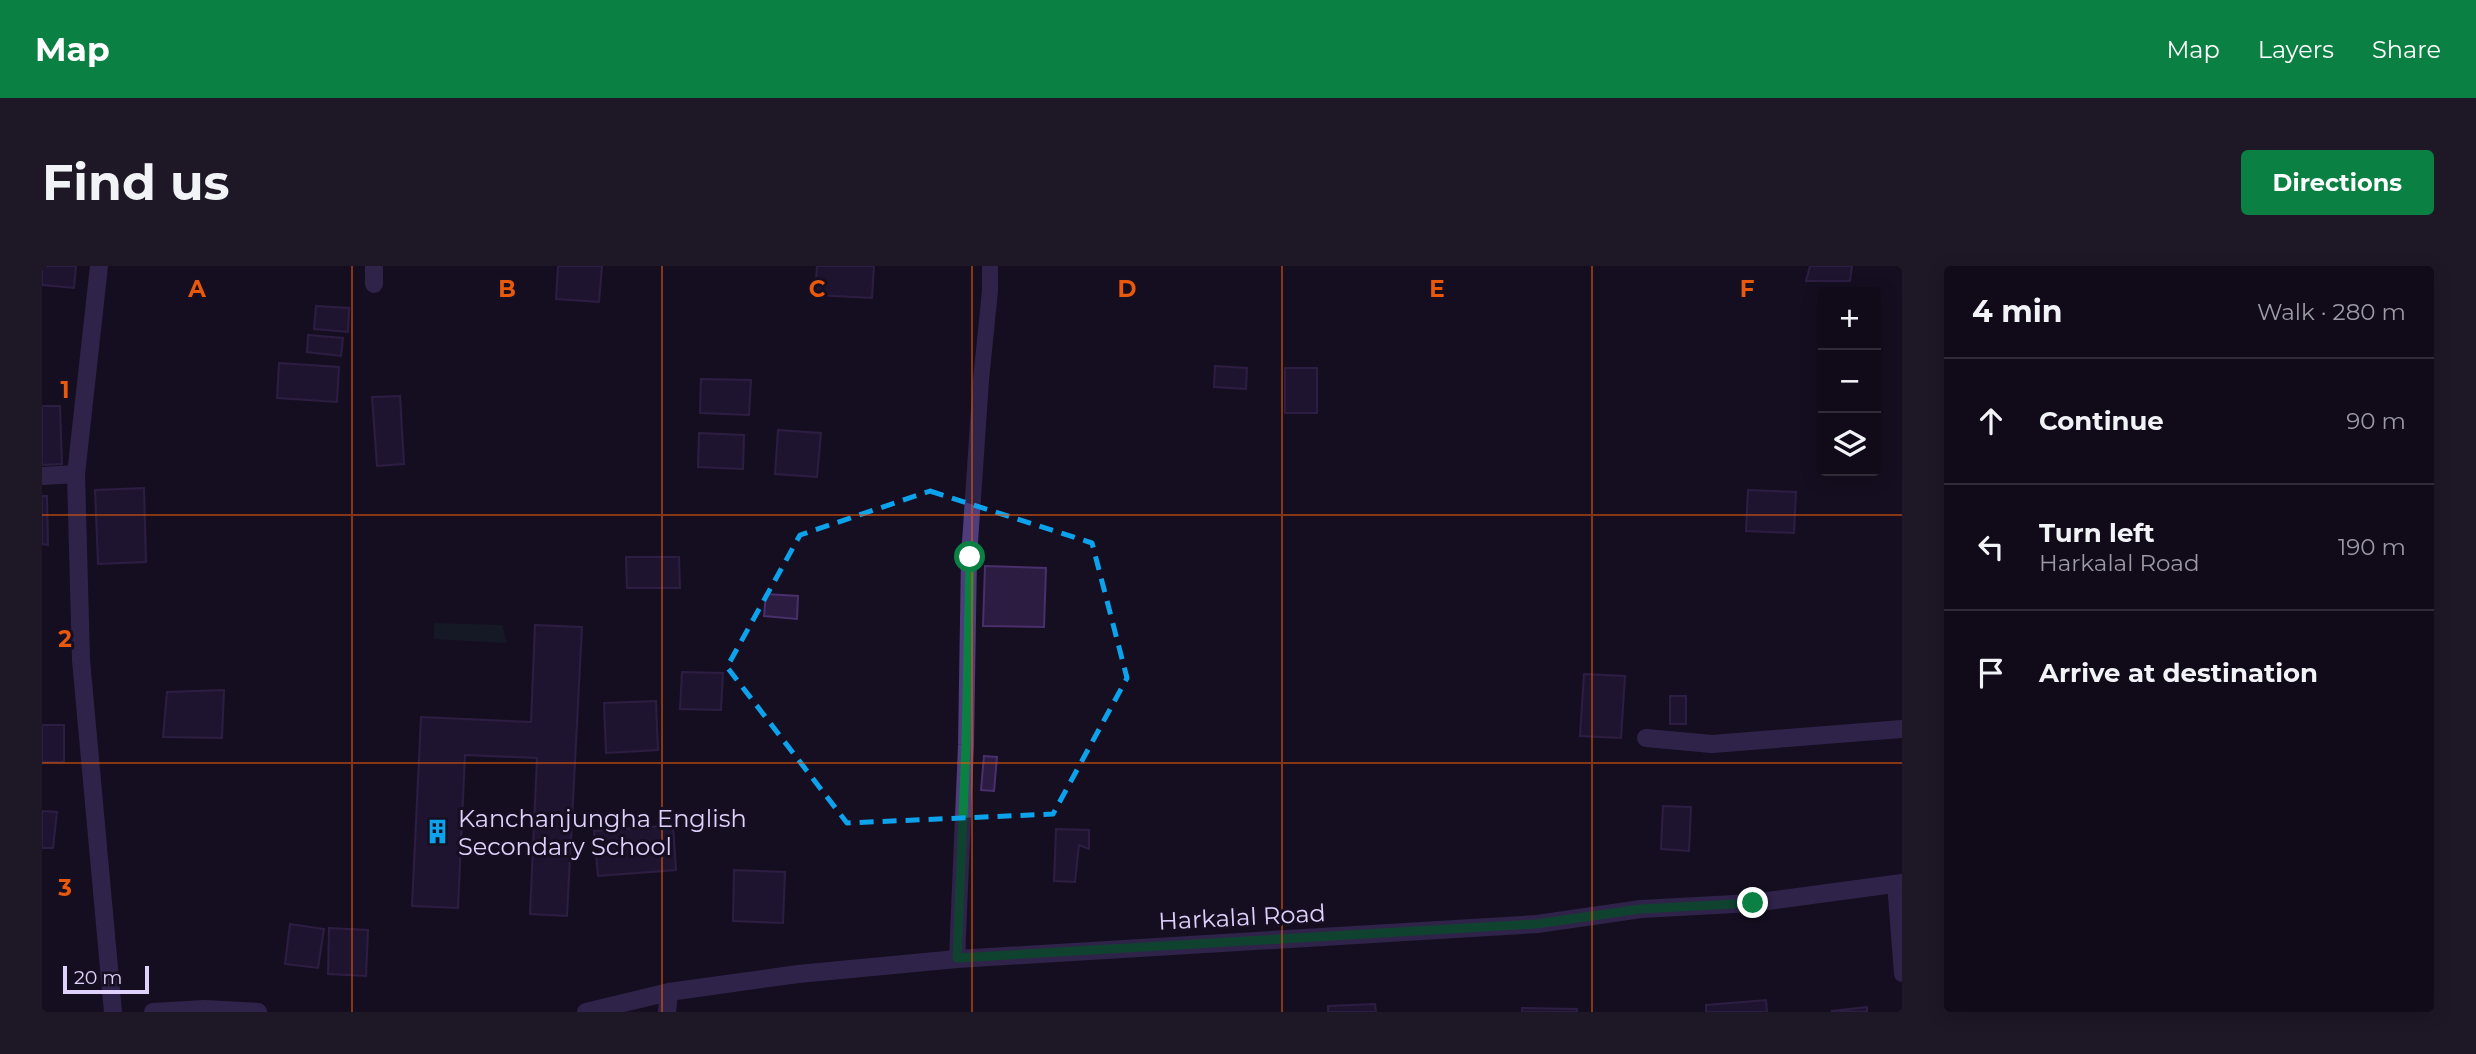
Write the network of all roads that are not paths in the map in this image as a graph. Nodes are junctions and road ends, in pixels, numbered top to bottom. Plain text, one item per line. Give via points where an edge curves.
1 (99, 266) edge
2 (373, 266) edge
3 (990, 266) edge
4 (374, 284) dead end
5 (76, 474) junction
6 (42, 476) edge
7 (1902, 729) edge
8 (1646, 738) dead end
9 (1899, 883) edge
10 (957, 958) junction
11 (1902, 974) edge
12 (669, 992) junction
13 (113, 1012) edge
14 (153, 1012) edge
15 (258, 1012) edge
16 (586, 1012) edge
17 (667, 1012) edge

1 - 5 street
2 - 4 street
3 - 10 lane via 970,557
5 - 6 street
5 - 13 street via 81,660
7 - 8 street via 1712,744
9 - 10 street, Harkalal Road via 1536,924
9 - 11 lane
10 - 12 street, Harkalal Road
12 - 16 street, Harkalal Road
12 - 17 street
14 - 15 street

